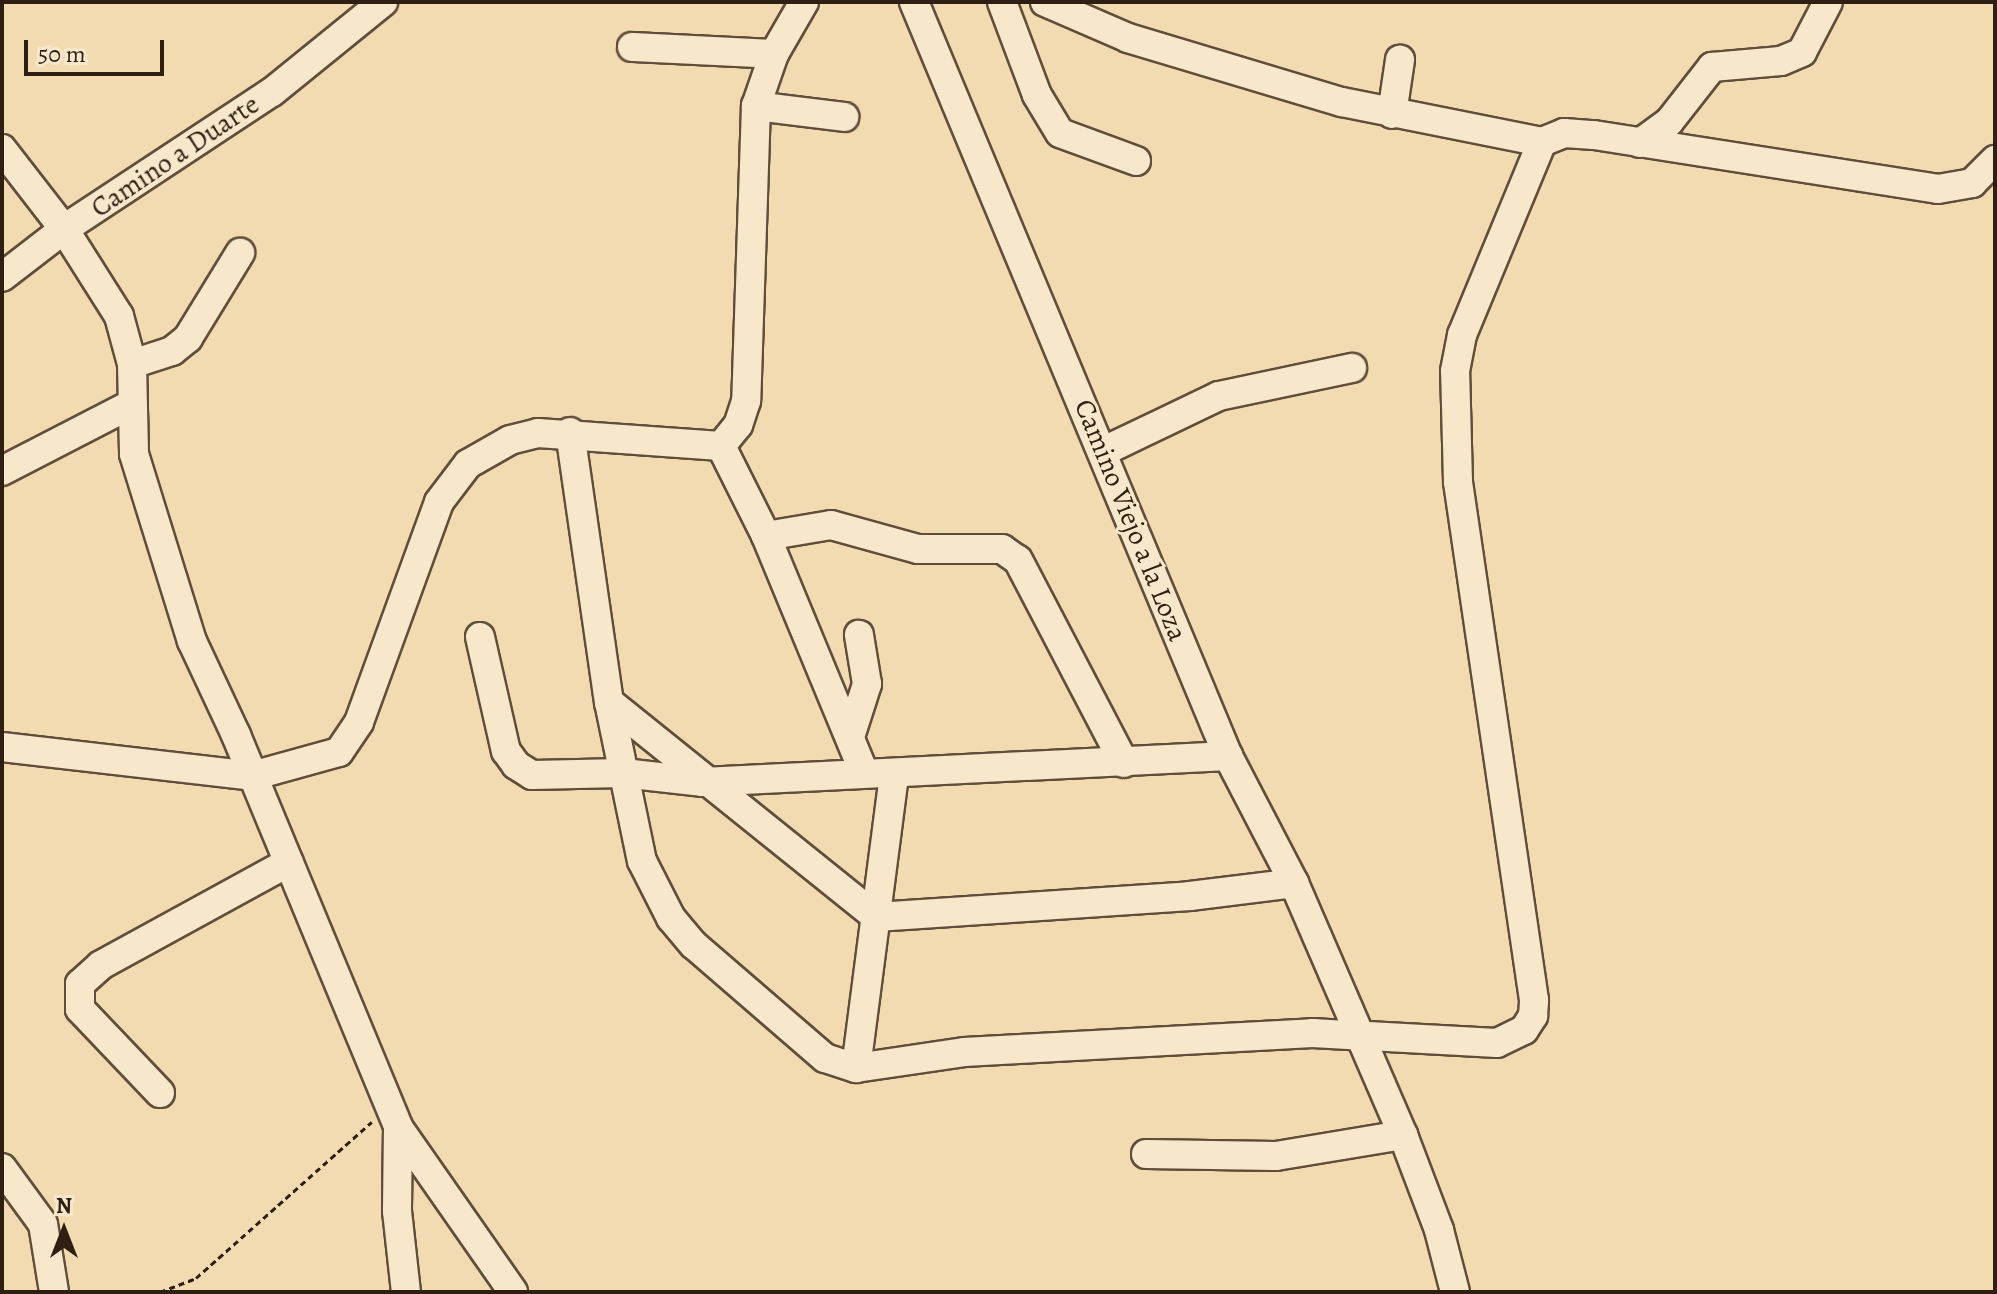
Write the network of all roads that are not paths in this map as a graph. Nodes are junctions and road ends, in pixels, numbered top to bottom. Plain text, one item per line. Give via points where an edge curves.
1 (383, 2) edge
2 (804, 2) edge
3 (914, 2) edge
4 (1002, 2) edge
5 (1045, 2) edge
6 (1828, 2) edge
7 (632, 47) dead end
8 (774, 54) junction
9 (1400, 60) dead end
10 (756, 106) junction
11 (1392, 114) junction
12 (844, 117) dead end
13 (1542, 142) junction
14 (1640, 143) junction
15 (2, 149) edge
16 (1995, 160) edge
17 (1136, 161) dead end
18 (64, 229) junction
19 (240, 253) dead end
20 (2, 277) edge
21 (132, 364) junction
22 (1352, 368) dead end
23 (132, 404) junction
24 (570, 432) junction
25 (721, 446) junction
26 (1104, 451) junction
27 (2, 471) edge
28 (766, 536) junction
29 (859, 635) dead end
30 (480, 637) dead end
31 (609, 702) junction
32 (850, 737) junction
33 (2, 747) edge
34 (1228, 756) junction
35 (1124, 763) junction
36 (623, 773) junction
37 (864, 773) junction
38 (894, 774) junction
39 (252, 776) junction
40 (703, 782) junction
41 (289, 862) junction
42 (1294, 883) junction
43 (876, 917) junction
44 (1356, 1034) junction
45 (856, 1068) junction
46 (160, 1093) dead end
47 (394, 1116) junction
48 (1403, 1135) junction
49 (1146, 1154) dead end
50 (2, 1168) edge
51 (54, 1292) edge
52 (406, 1292) edge
53 (513, 1292) edge
54 (1455, 1292) edge

1 - 18 street, Camino a Duarte via 272,92
2 - 8 street
3 - 26 street, Camino Viejo a la Loza
4 - 17 street via 1037,95 1060,133
5 - 11 street via 1162,50
6 - 14 street via 1802,52 1781,61 1712,67 1669,122
7 - 8 street
8 - 10 street
9 - 11 street
10 - 12 street
10 - 25 street via 746,401 738,425
11 - 13 street
13 - 14 street via 1573,133
13 - 44 street via 1462,335 1454,409 1458,482 1533,1016 1524,1030 1497,1043
14 - 16 street via 1938,189 1972,183
15 - 18 street
18 - 20 street, Camino a Duarte
18 - 21 street via 119,316
19 - 21 street via 188,338 172,351
21 - 23 street
22 - 26 street via 1219,396
23 - 27 street
23 - 39 street via 140,477 192,641
24 - 25 street
24 - 31 street
24 - 39 street via 510,440 487,451 453,480 439,502 347,744 314,762
25 - 28 street
26 - 34 street, Camino Viejo a la Loza
28 - 32 street
28 - 35 street via 831,525 918,549 1002,549 1018,560
29 - 32 street via 867,684
30 - 36 street via 506,751 516,765 532,775
31 - 36 street
31 - 40 street
32 - 37 street
33 - 39 street
34 - 35 street
34 - 42 street, Camino Viejo a la Loza
35 - 38 street
36 - 40 street
36 - 45 street via 642,861 671,918 694,945 825,1058
37 - 38 street
37 - 40 street
38 - 43 street
39 - 41 street
40 - 43 street
41 - 46 street via 101,965 80,984 80,1009
41 - 47 street via 330,973
42 - 43 street via 1190,896 1084,899
42 - 44 street, Camino Viejo a la Loza
43 - 45 street
44 - 45 street via 1113,1041 964,1052
44 - 48 street, Camino Viejo a la Loza
47 - 52 street
47 - 53 street
48 - 49 street via 1276,1156
48 - 54 street, Camino Viejo a la Loza via 1439,1230
50 - 51 street via 43,1224

